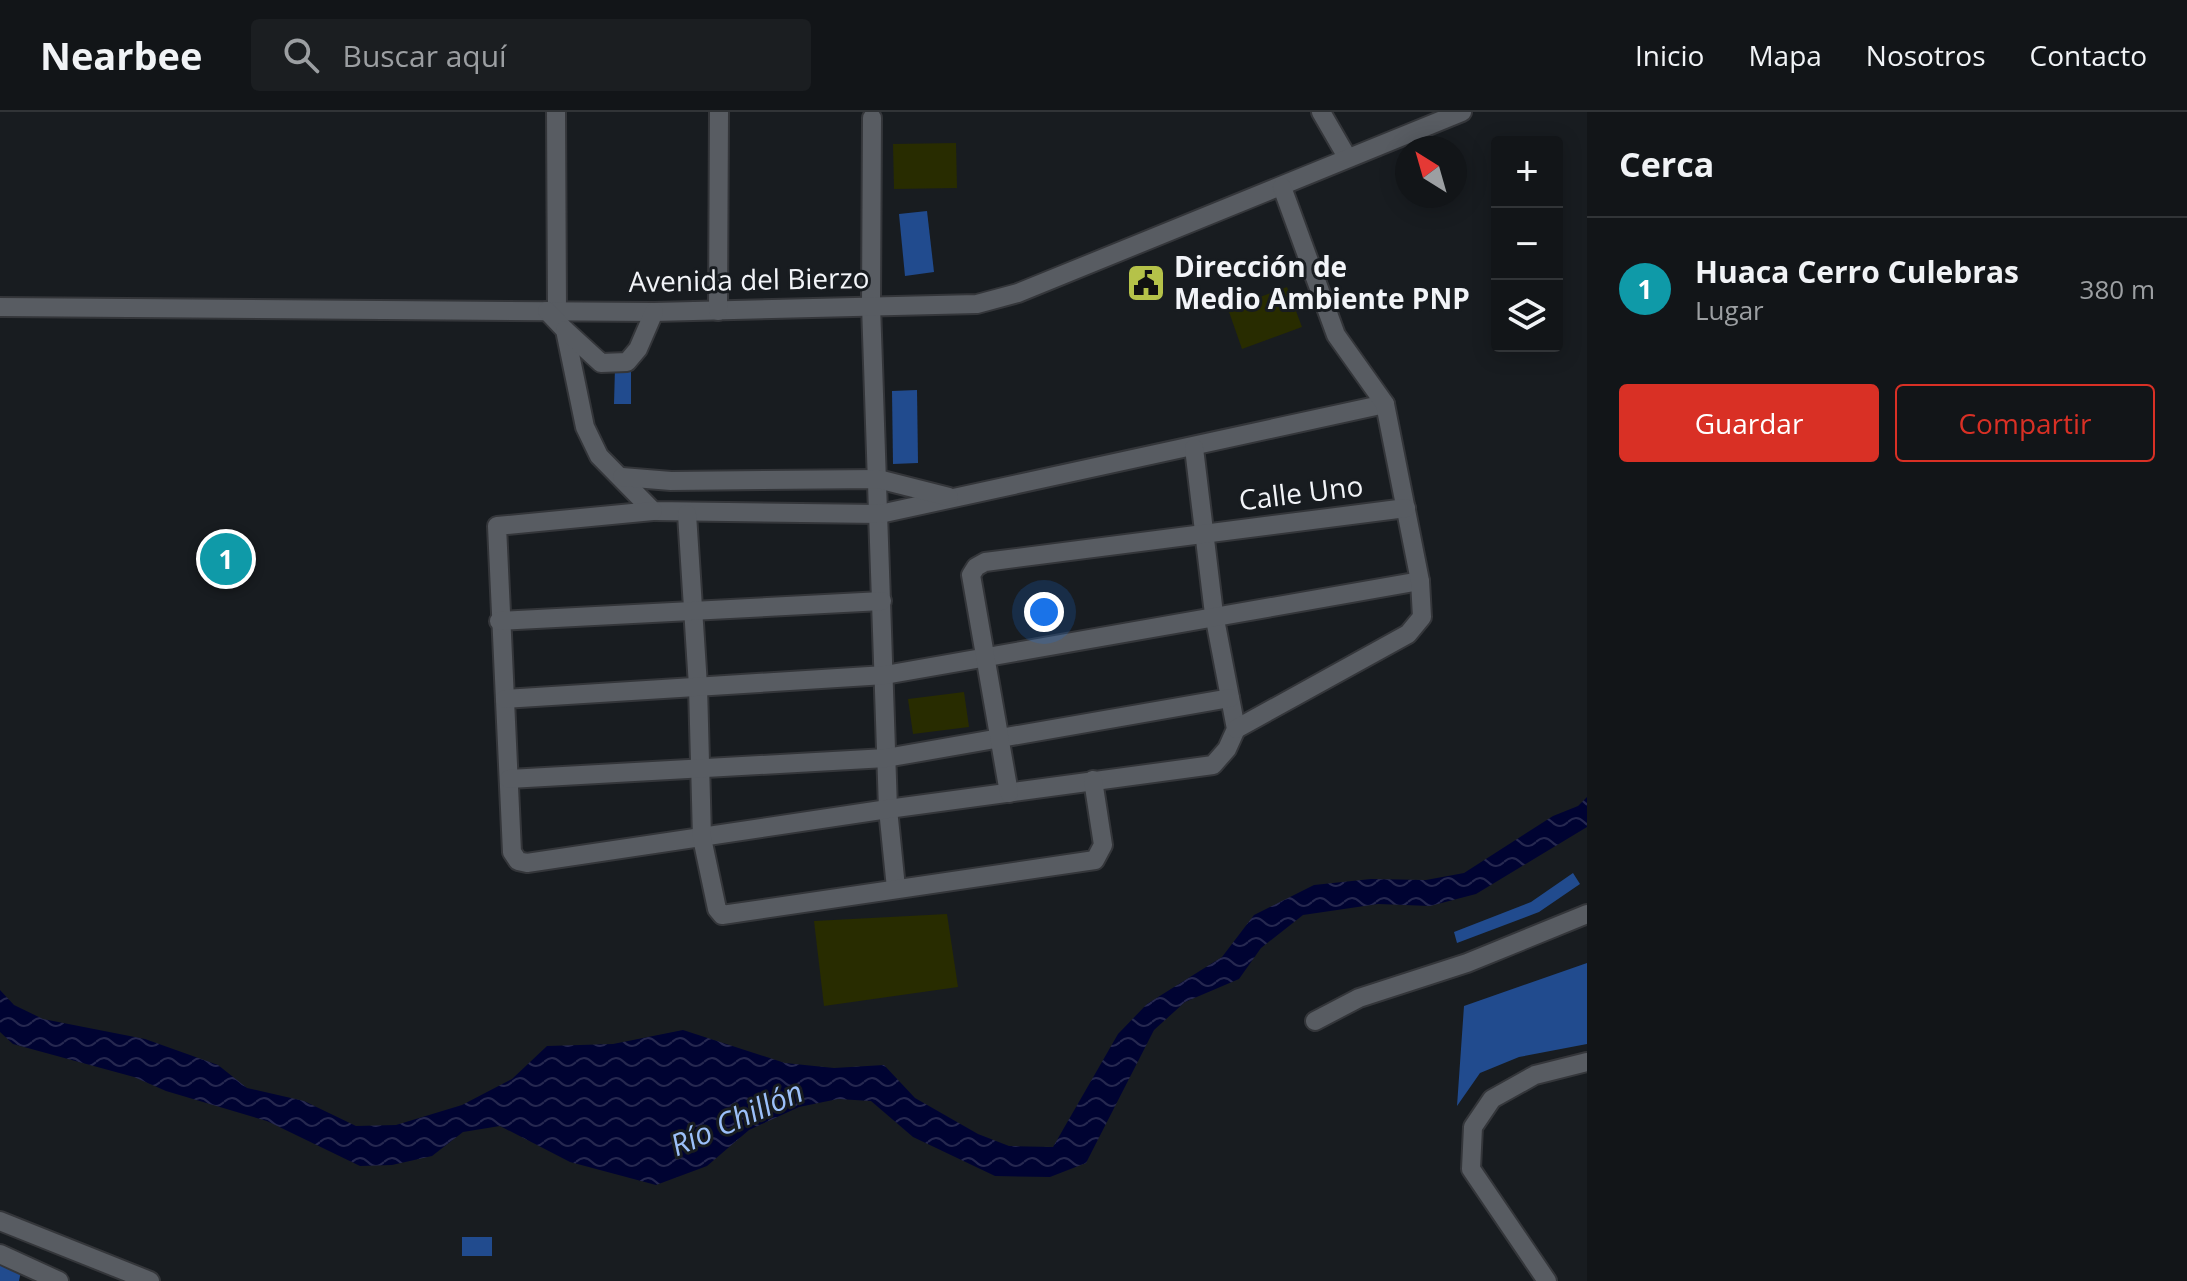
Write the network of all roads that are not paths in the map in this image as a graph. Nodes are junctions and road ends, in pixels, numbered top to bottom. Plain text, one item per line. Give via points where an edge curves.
1 (556, 112) edge
2 (719, 112) edge
3 (1321, 112) edge
4 (1462, 112) edge
5 (872, 118) dead end
6 (1347, 157) junction
7 (1282, 187) junction
8 (871, 305) junction
9 (0, 307) edge
10 (552, 311) junction
11 (718, 311) junction
12 (654, 312) junction
13 (565, 330) junction
14 (1385, 404) junction
15 (1194, 448) junction
16 (622, 477) junction
17 (878, 479) junction
18 (952, 497) junction
19 (1406, 508) junction
20 (653, 511) junction
21 (687, 514) junction
22 (880, 514) junction
23 (1204, 534) junction
24 (1420, 581) junction
25 (882, 601) junction
26 (694, 610) junction
27 (1214, 614) junction
28 (499, 621) junction
29 (986, 660) junction
30 (885, 675) junction
31 (698, 686) junction
32 (1230, 698) junction
33 (505, 699) junction
34 (1236, 729) junction
35 (1000, 740) junction
36 (886, 758) junction
37 (700, 768) junction
38 (509, 779) junction
39 (1093, 780) junction
40 (1009, 793) junction
41 (888, 809) junction
42 (702, 838) junction
43 (896, 888) junction
44 (1587, 914) edge
45 (1315, 1021) dead end
46 (1587, 1062) edge
47 (0, 1221) edge
48 (0, 1254) edge
49 (59, 1281) edge
50 (150, 1281) edge
51 (1547, 1281) edge

1 - 10 street
2 - 11 street
3 - 6 street
4 - 6 street, Avenida del Bierzo
5 - 8 street
6 - 7 street, Avenida del Bierzo
7 - 8 street, Avenida del Bierzo via 1018,293 977,304
7 - 14 street via 1336,335
8 - 11 street, Avenida del Bierzo
8 - 17 street
9 - 10 street, Avenida del Bierzo
10 - 12 street, Avenida del Bierzo
10 - 13 street
11 - 12 street, Avenida del Bierzo
12 - 13 street via 627,362 601,363
13 - 16 street via 585,427 599,456
14 - 15 street
14 - 19 street
15 - 18 street
15 - 23 street
16 - 17 street
16 - 20 street
17 - 18 street
17 - 22 street
18 - 22 street
19 - 23 street, Calle Uno
19 - 24 street
20 - 21 street
20 - 28 street via 497,526
21 - 22 street
21 - 26 street
22 - 25 street
23 - 27 street
23 - 29 street, Calle Uno via 976,567 971,575
24 - 27 street
24 - 34 street via 1422,617 1408,634
25 - 26 street
25 - 30 street
26 - 28 street
26 - 31 street
27 - 29 street
27 - 32 street
28 - 33 street
29 - 30 street
29 - 35 street
30 - 31 street
30 - 36 street
31 - 33 street
31 - 37 street
32 - 34 street
32 - 35 street
33 - 38 street
34 - 39 street via 1213,765
35 - 36 street
35 - 40 street
36 - 37 street
36 - 41 street
37 - 38 street
37 - 42 street
38 - 42 street via 512,852 518,861
39 - 40 street
39 - 43 street via 1103,845 1095,860
40 - 41 street
41 - 42 street
41 - 43 street
42 - 43 street via 722,915
44 - 45 street via 1467,963 1359,998
46 - 51 street via 1535,1075 1492,1099 1473,1127 1471,1169
47 - 50 street
48 - 49 street

